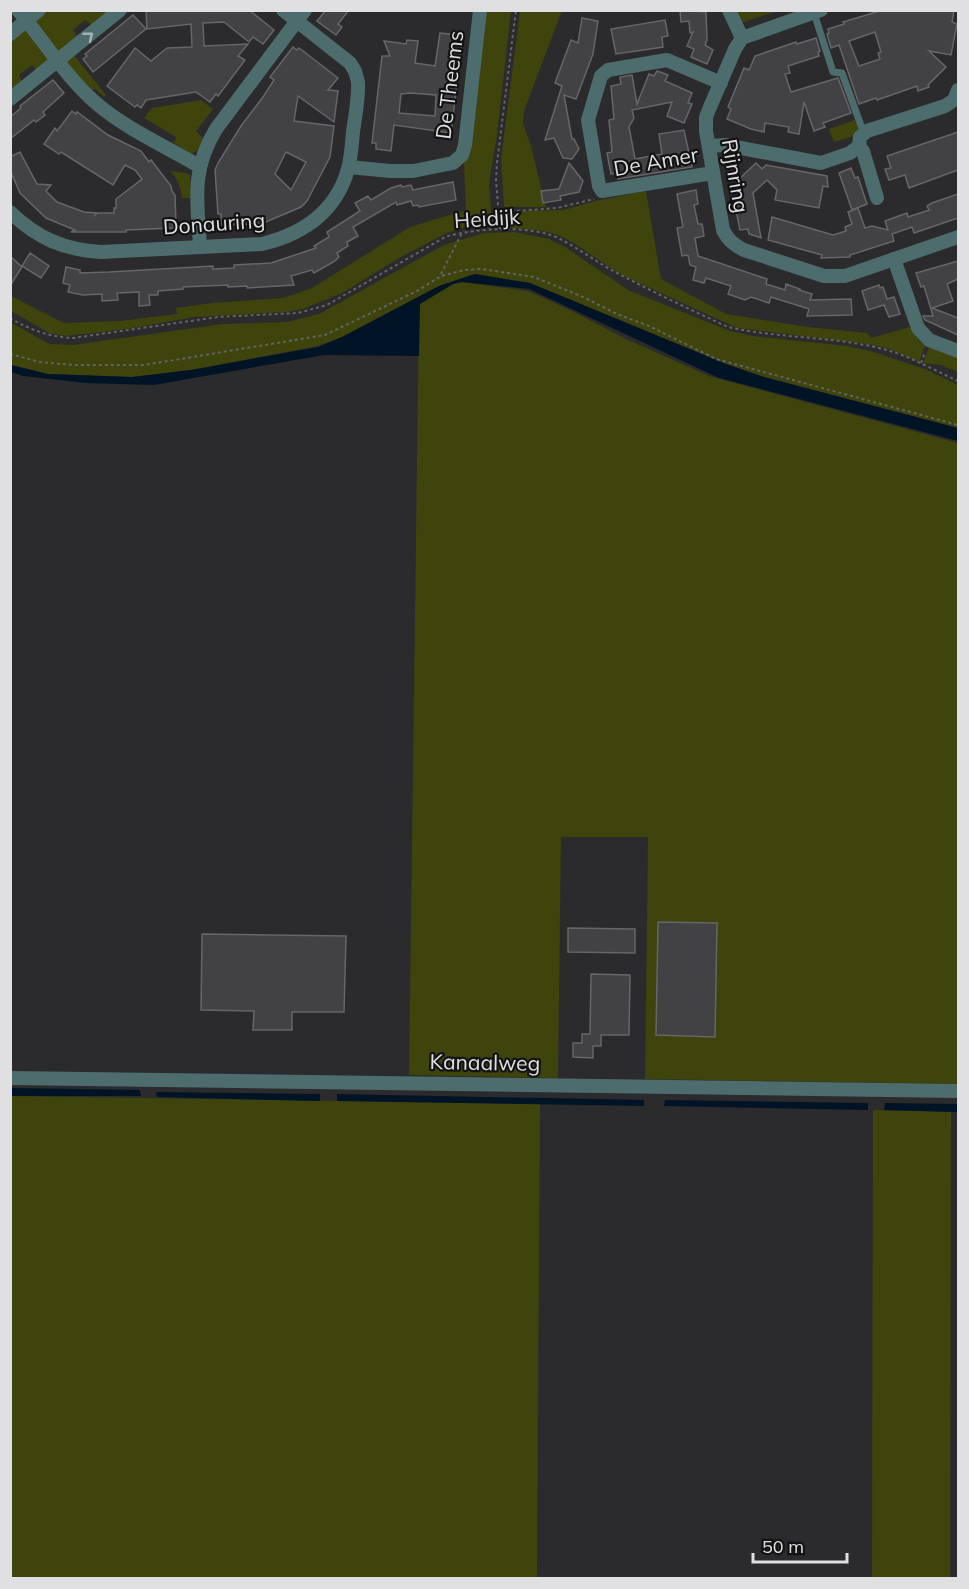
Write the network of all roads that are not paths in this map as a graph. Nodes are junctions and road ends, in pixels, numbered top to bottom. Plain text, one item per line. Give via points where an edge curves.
1 (39, 10) edge
2 (120, 10) edge
3 (283, 10) edge
4 (480, 10) edge
5 (729, 10) edge
6 (816, 12) edge
7 (22, 15) edge
8 (301, 16) edge
9 (10, 33) edge
10 (742, 38) junction
11 (59, 60) junction
12 (721, 83) junction
13 (10, 99) edge
14 (957, 99) edge
15 (862, 140) junction
16 (708, 146) junction
17 (199, 166) junction
18 (349, 167) junction
19 (713, 173) junction
20 (877, 198) dead end
21 (10, 212) edge
22 (958, 237) edge
23 (200, 246) junction
24 (894, 259) junction
25 (958, 351) edge
26 (10, 1078) edge
27 (958, 1091) edge

1 - 7 street
11 -> 2 street
3 - 8 street, Donauring
4 - 18 street, De Theems via 462,155 453,163 413,171
5 - 10 street
6 - 10 street
6 - 15 lane via 833,72 842,73
7 - 9 street
7 - 11 street
8 - 17 street via 216,129
8 - 18 street, Donauring via 355,71 358,91
10 - 12 street, Rijnring
11 - 13 street
11 - 17 street via 85,92 114,116
12 - 16 street, Rijnring via 706,117
12 - 19 street, De Amer via 667,60 603,72 588,120 602,191
14 - 15 street
15 - 16 street via 850,153 820,163 725,145
15 - 20 street
16 - 19 street, Rijnring
17 - 23 street
18 - 23 street, Donauring via 332,204 306,228 262,244
19 - 24 street, Rijnring via 723,230 732,244 744,250 835,277
21 - 23 street, Donauring via 42,237 80,251
22 - 24 street, Rijnring
24 - 25 street via 924,336
26 - 27 street, Kanaalweg

